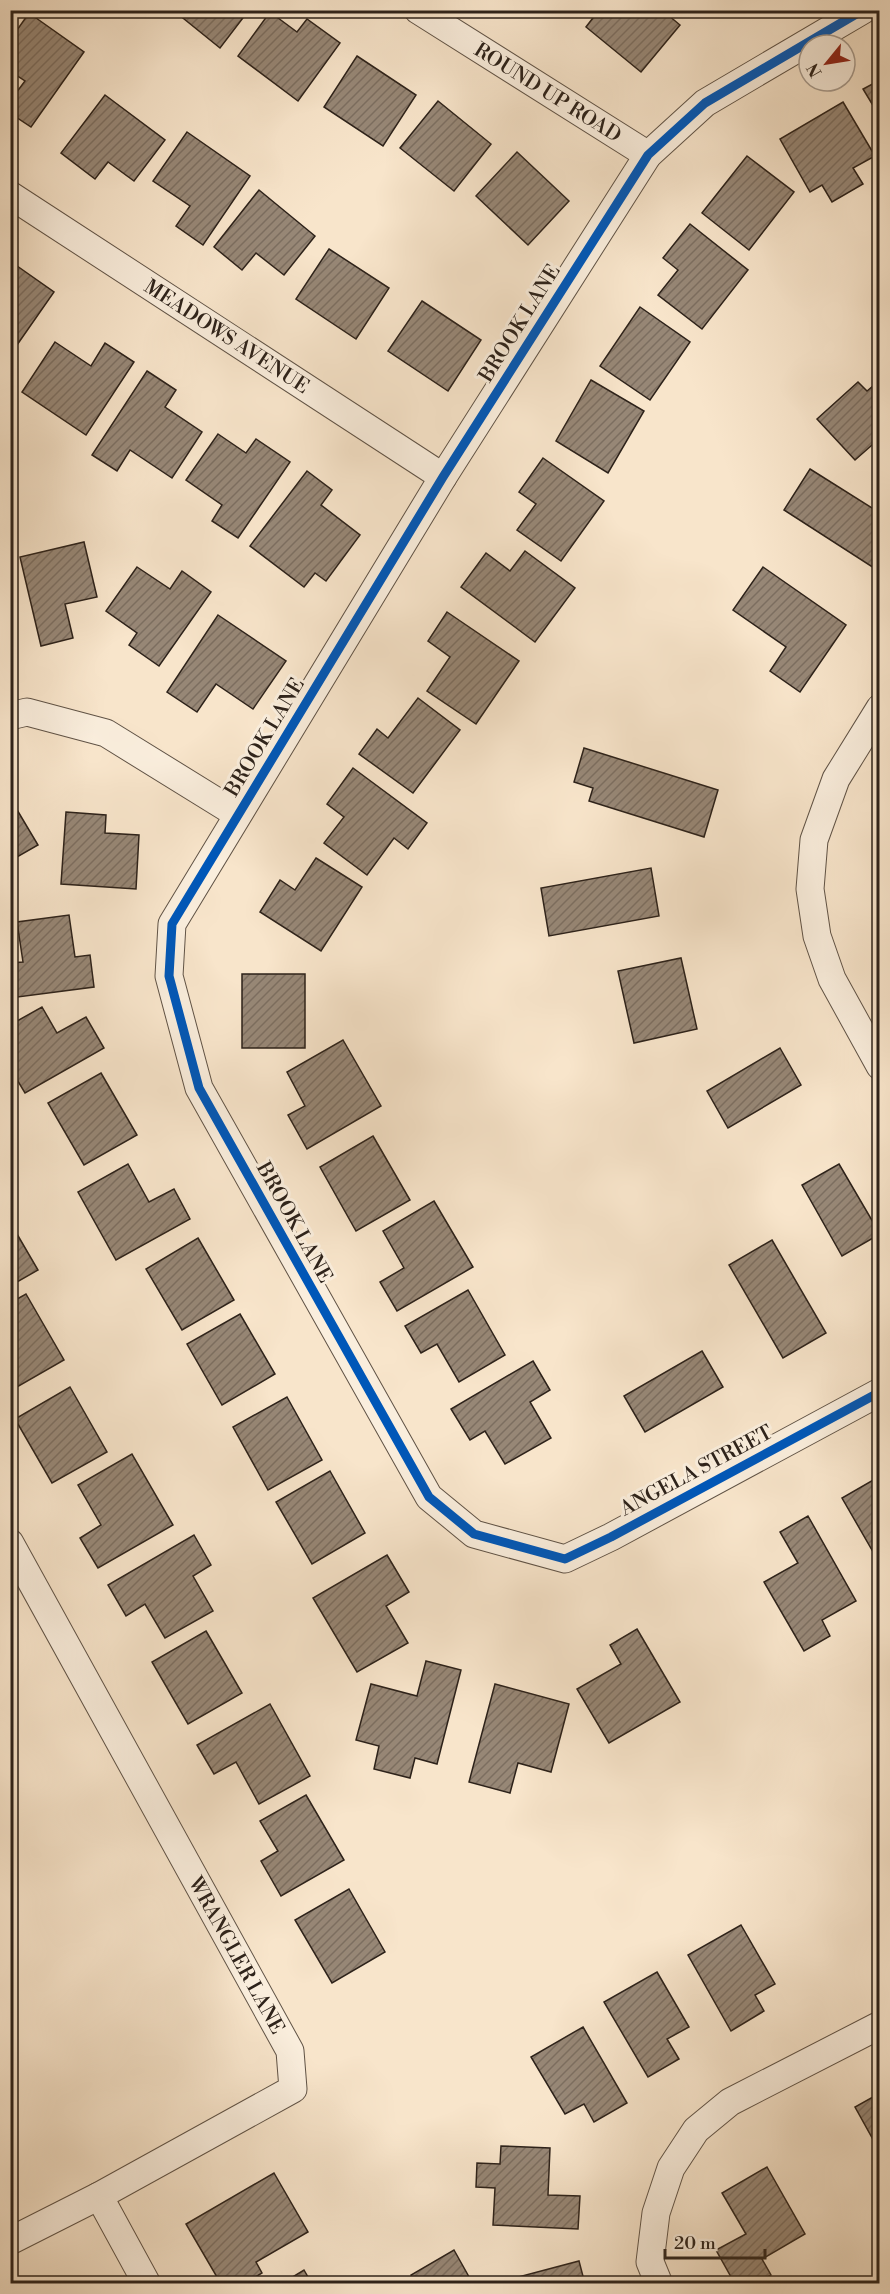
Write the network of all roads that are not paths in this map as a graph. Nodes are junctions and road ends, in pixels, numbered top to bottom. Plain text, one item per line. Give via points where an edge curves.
1 (418, 10) edge
2 (863, 10) edge
3 (648, 155) junction
4 (10, 195) edge
5 (442, 477) junction
6 (879, 708) edge
7 (10, 716) edge
8 (237, 814) junction
9 (879, 1066) edge
10 (879, 1392) edge
11 (10, 1543) edge
12 (526, 1549) joint
13 (879, 2025) edge
14 (99, 2196) junction
15 (10, 2241) edge
16 (147, 2283) edge
17 (659, 2283) edge

1 - 3 street, ROUND UP ROAD
2 - 3 street, BROOK LANE via 705,103
3 - 5 street, BROOK LANE
4 - 5 street, MEADOWS AVENUE
5 - 8 street, BROOK LANE
6 - 9 street via 836,778 814,840 810,889 817,936 832,979
7 - 8 street via 27,712 106,733
8 - 12 street, BROOK LANE via 172,924 169,976 199,1088 429,1497 474,1534
10 - 12 street, ANGELA STREET via 564,1559
11 - 14 street, WRANGLER LANE via 290,2051 293,2089
13 - 17 street via 730,2102 696,2130 671,2168 656,2213 650,2262
14 - 15 street, WRANGLER LANE
14 - 16 street

